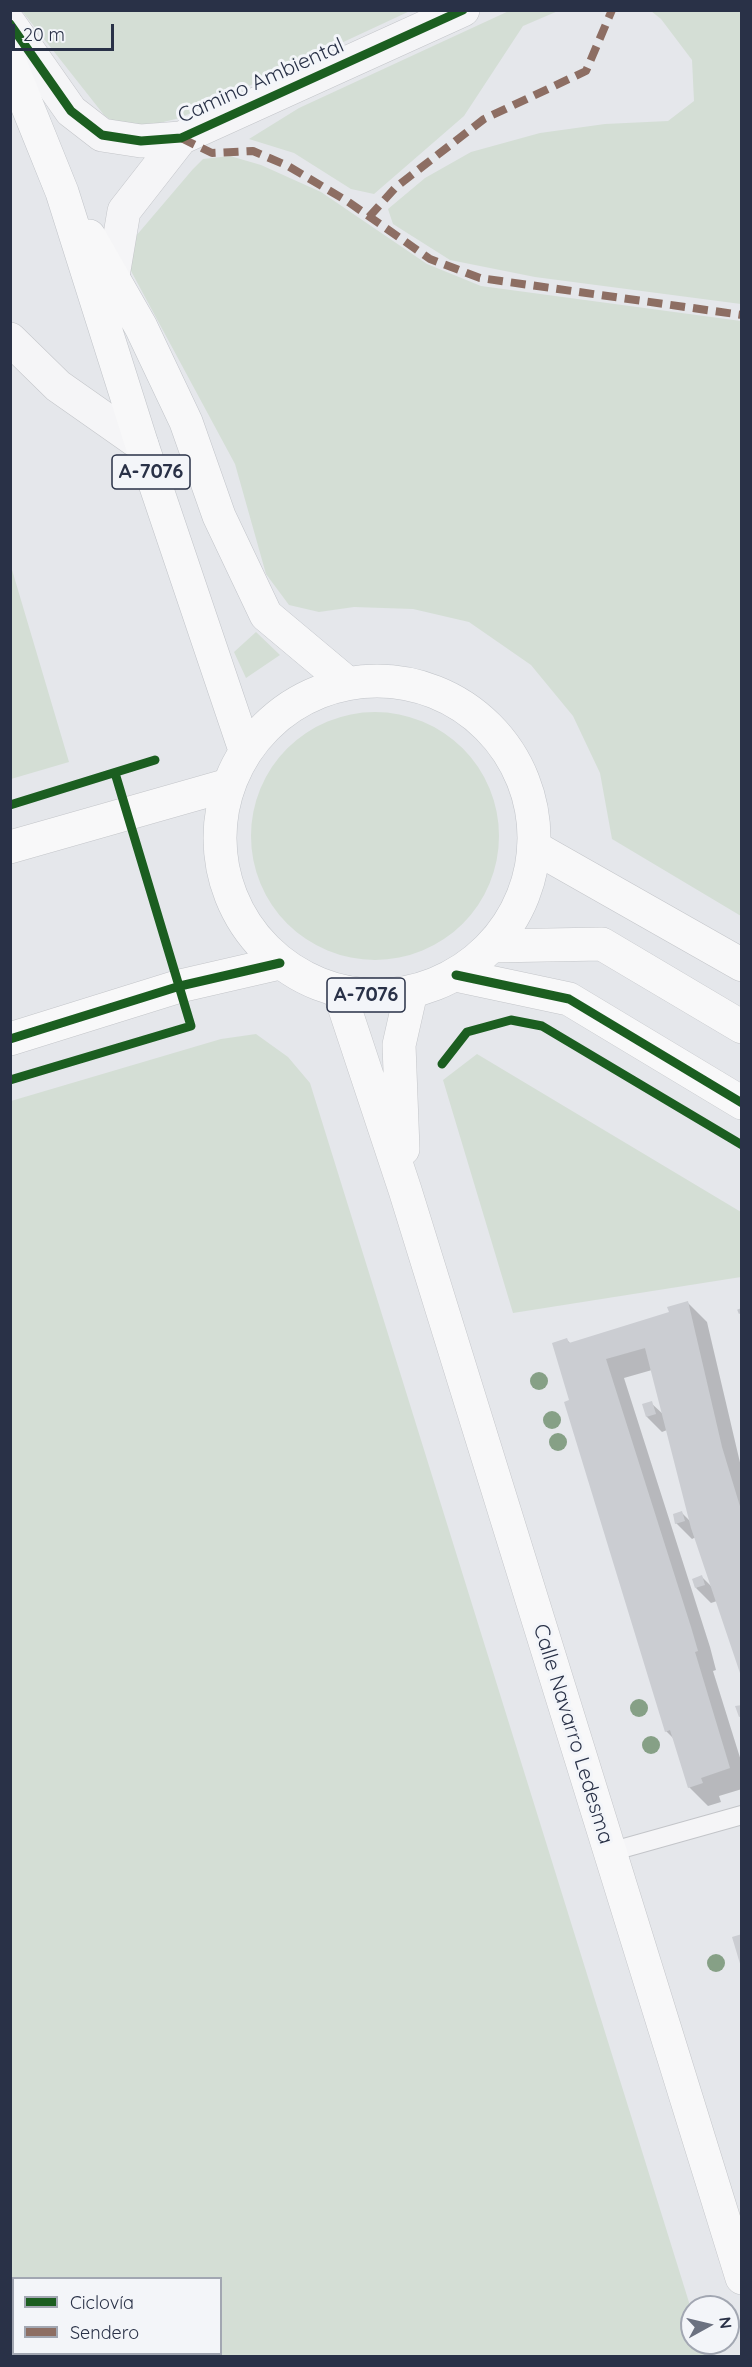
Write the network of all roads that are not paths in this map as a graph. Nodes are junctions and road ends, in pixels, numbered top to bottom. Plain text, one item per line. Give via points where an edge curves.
1 (463, 10) edge
2 (10, 24) edge
3 (10, 63) edge
4 (182, 138) junction
5 (62, 192) junction
6 (113, 276) junction
7 (10, 339) edge
8 (142, 445) junction
9 (346, 682) junction
10 (245, 750) junction
11 (228, 785) junction
12 (534, 847) junction
13 (10, 848) edge
14 (492, 946) junction
15 (280, 963) junction
16 (741, 965) edge
17 (456, 975) junction
18 (339, 992) junction
19 (411, 992) junction
20 (741, 1028) edge
21 (10, 1039) edge
22 (741, 1102) edge
23 (405, 1190) junction
24 (741, 1815) edge
25 (610, 1852) junction
26 (741, 2278) edge

1 - 4 street, Camino Ambiental
2 - 4 street, Camino Ambiental via 71,111 102,135 141,141
3 - 5 main road, A-7076
4 - 6 street, Camino Ambiental via 124,211
5 - 6 main road, A-7076
5 - 8 main road, A-7076
6 - 9 main road, A-7076 via 186,422 219,516 266,615
7 - 8 street via 58,386
8 - 10 main road, A-7076
9 - 10 main road, A-7076 via 307,696 272,719
9 - 12 main road, A-7076 via 394,680 440,692 480,718 511,754 530,799
10 - 11 main road, A-7076
11 - 13 main road
11 - 15 main road, A-7076 via 219,833 226,882 246,927
12 - 14 main road, A-7076 via 522,900
12 - 16 main road
14 - 17 main road, A-7076
14 - 20 main road via 602,944
15 - 18 main road, A-7076
15 - 21 main road via 180,986
17 - 19 main road, A-7076
17 - 22 main road via 569,999
18 - 19 main road, A-7076 via 375,996
18 - 23 main road, Calle Navarro Ledesma / A-7076
19 - 23 main road, Calle Navarro Ledesma / A-7076 via 399,1045
23 - 25 main road, Calle Navarro Ledesma / A-7076
24 - 25 lane
25 - 26 main road, Calle Navarro Ledesma / A-7076

